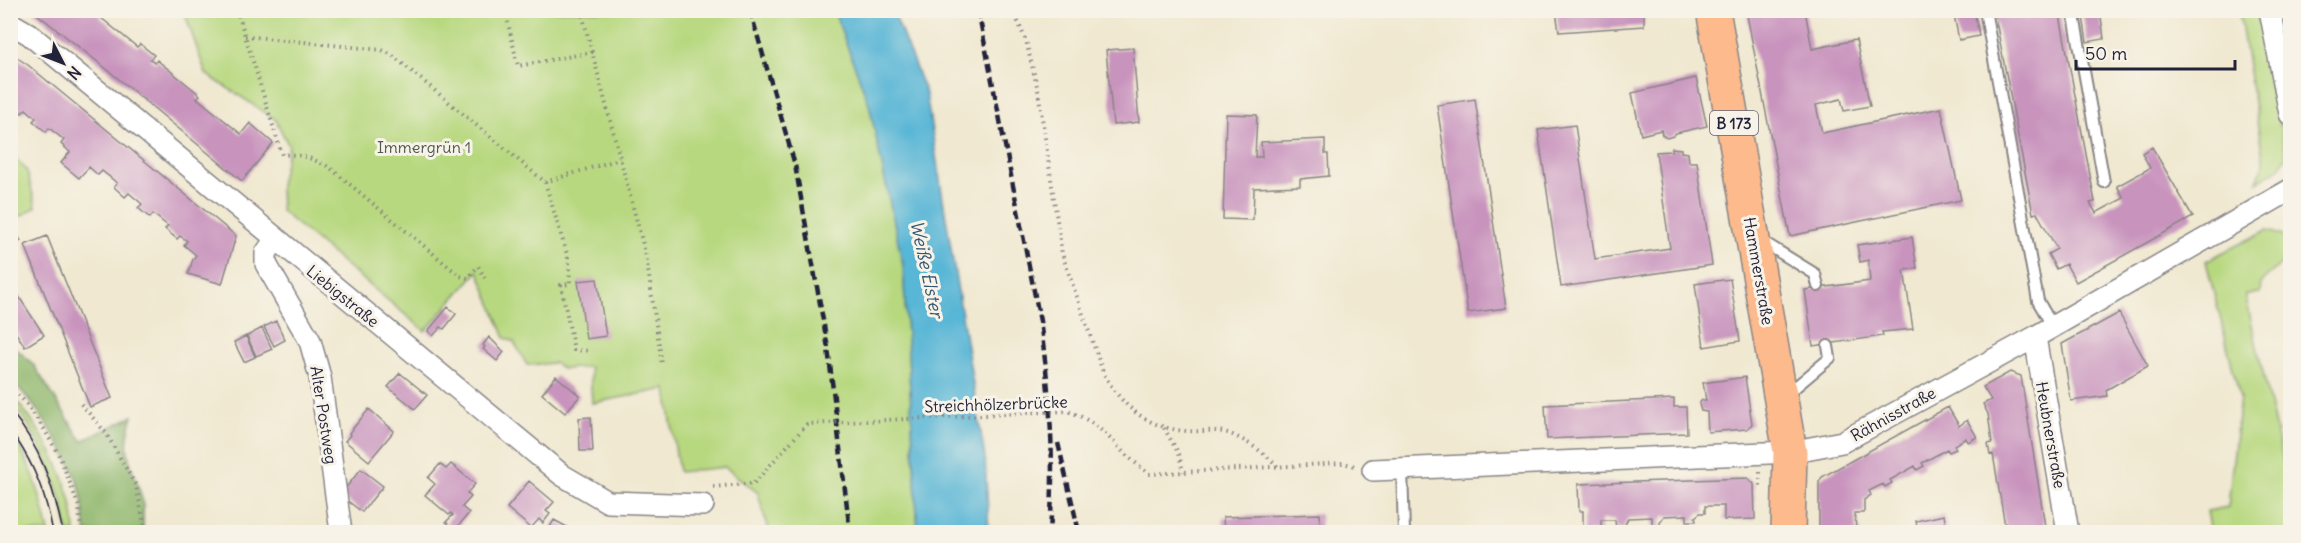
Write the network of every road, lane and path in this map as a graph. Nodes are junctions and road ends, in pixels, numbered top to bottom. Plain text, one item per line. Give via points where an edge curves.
1 (237, 10) edge
2 (505, 10) edge
3 (581, 10) edge
4 (1013, 10) edge
5 (1713, 10) edge
6 (1985, 10) edge
7 (2073, 10) edge
8 (2270, 10) edge
9 (10, 23) edge
10 (244, 36) junction
11 (593, 52) junction
12 (2290, 114) edge
13 (620, 159) junction
14 (545, 182) junction
15 (2104, 182) dead end
16 (2290, 190) edge
17 (1753, 236) junction
18 (275, 240) junction
19 (485, 278) dead end
20 (1818, 286) dead end
21 (2044, 332) junction
22 (1828, 346) dead end
23 (589, 351) dead end
24 (662, 365) dead end
25 (10, 386) edge
26 (1781, 400) junction
27 (81, 404) dead end
28 (1164, 428) junction
29 (1790, 452) junction
30 (1278, 467) junction
31 (1402, 469) junction
32 (1373, 470) joint
33 (1183, 472) junction
34 (703, 505) joint
35 (81, 532) edge
36 (146, 532) edge
37 (340, 532) edge
38 (1404, 532) edge
39 (1788, 532) edge
40 (2068, 532) edge

1 - 10 path
2 - 11 path via 518,66
3 - 11 path
4 - 28 path via 1026,41 1038,90 1062,254 1102,372 1126,405
5 - 17 main road, Hammerstraße / B 173
6 - 21 lane
7 - 15 lane
8 - 12 street
9 - 18 street, Liebigstraße via 29,34
10 - 14 path via 382,50
10 - 19 path via 282,155 294,154 329,167 460,276 468,278 478,266
11 - 13 path
13 - 14 path
13 - 24 path via 646,256
14 - 23 path via 569,261 570,284 561,285 574,350
16 - 21 street, Rähnisstraße
17 - 20 lane via 1815,274
17 - 26 main road, Hammerstraße / B 173
18 - 34 street, Liebigstraße via 562,475 608,502
18 - 37 street, Alter Postweg via 266,253 266,264 309,341 320,377
21 - 29 street, Rähnisstraße via 1842,442
21 - 40 street, Heubnerstraße
22 - 26 lane via 1830,358
25 - 35 path via 25,402 60,457 79,507
26 - 29 main road, Hammerstraße / B 173
27 - 36 path via 106,433 136,486
28 - 30 path via 1228,434 1267,456
28 - 33 path via 1179,454
29 - 31 street, Rähnisstraße
29 - 39 main road, Hammerstraße / B 173
30 - 32 path, Streichhölzerbrücke via 1343,463
30 - 33 path, Streichhölzerbrücke
31 - 32 street, Rähnisstraße
31 - 38 lane
33 - 34 path, Streichhölzerbrücke, bridge via 1149,474 1096,425 1080,414 1066,411 807,424 754,483 706,487

